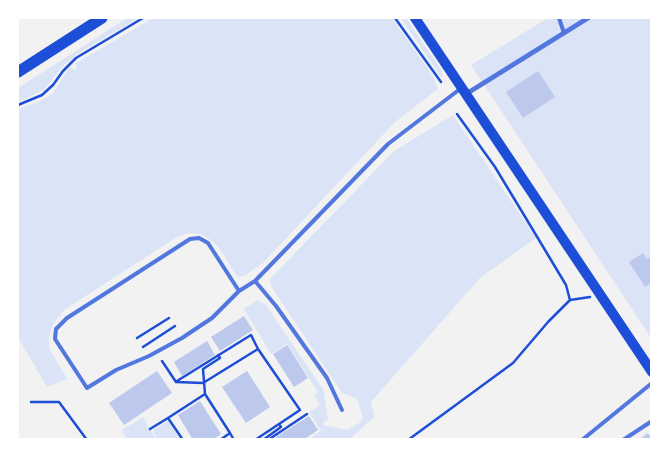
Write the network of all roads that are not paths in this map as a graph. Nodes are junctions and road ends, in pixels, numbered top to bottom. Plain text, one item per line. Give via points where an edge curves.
1 (416, 18) edge
2 (559, 18) edge
3 (588, 18) edge
4 (96, 20) edge
5 (564, 32) junction
6 (18, 72) edge
7 (464, 91) junction
8 (256, 281) junction
9 (239, 291) junction
10 (652, 372) edge
11 (652, 382) edge
12 (342, 410) dead end
13 (652, 421) edge
14 (582, 440) edge
15 (622, 440) edge

1 - 7 main road
2 - 5 lane
3 - 5 street
4 - 6 main road
5 - 7 street
7 - 8 lane via 388,144
7 - 10 main road
8 - 9 lane
8 - 12 lane via 327,378
9 - 9 lane via 208,243 200,238 190,239 66,318 56,329 55,338 87,388 182,338 212,318
11 - 14 lane
13 - 15 lane

